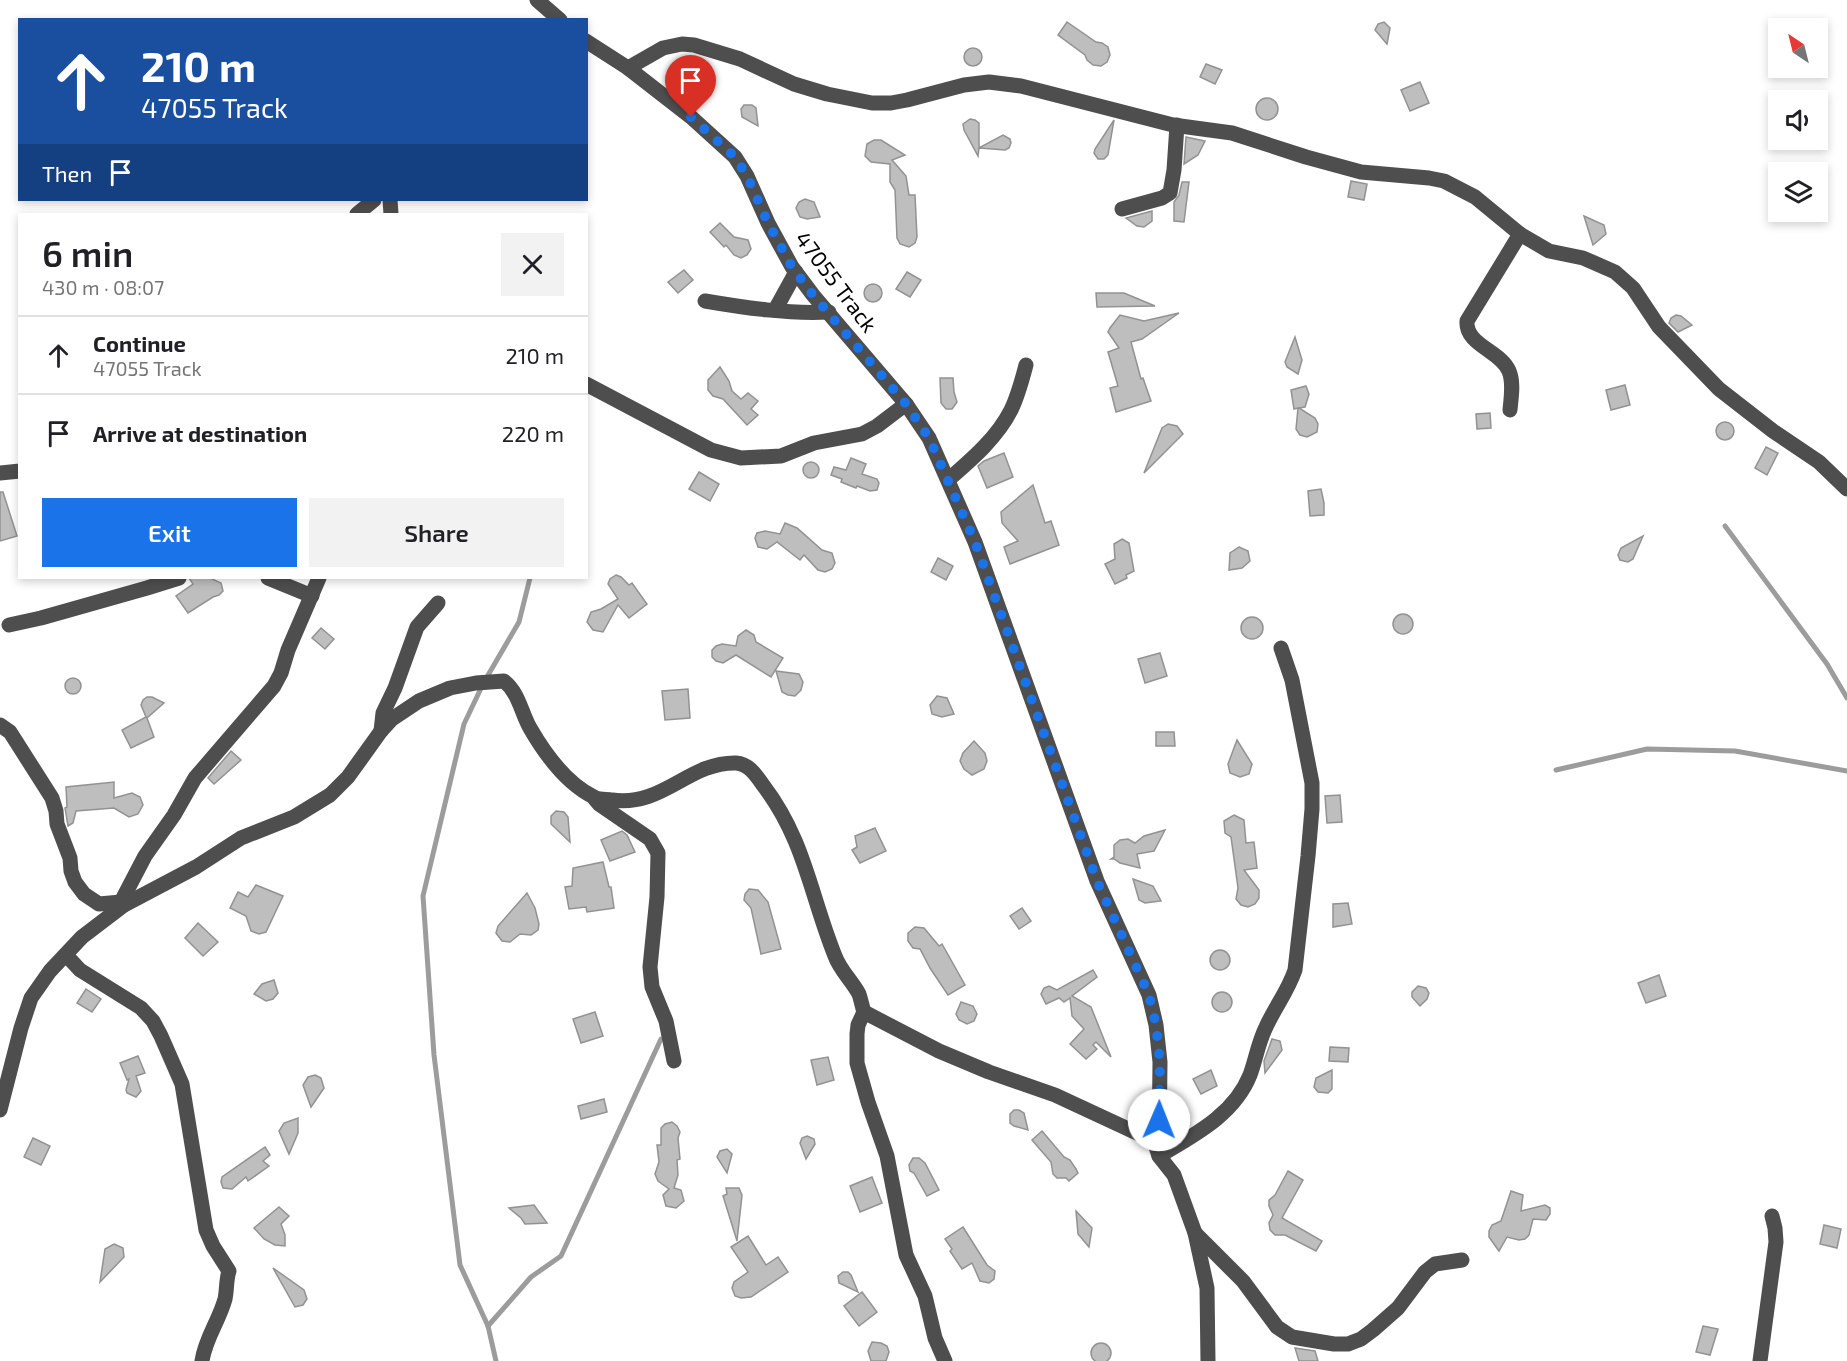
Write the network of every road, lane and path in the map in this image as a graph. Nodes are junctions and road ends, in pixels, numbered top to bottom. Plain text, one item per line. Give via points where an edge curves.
1 (537, 0) edge
2 (558, 18) edge
3 (588, 42) edge
4 (628, 68) junction
5 (1177, 125) junction
6 (373, 201) edge
7 (1122, 209) dead end
8 (358, 213) edge
9 (1520, 234) junction
10 (796, 272) junction
11 (705, 301) dead end
12 (775, 310) junction
13 (829, 312) junction
14 (1026, 365) dead end
15 (588, 385) edge
16 (906, 404) junction
17 (1510, 410) dead end
18 (18, 471) edge
19 (0, 473) edge
20 (948, 480) junction
21 (1847, 489) edge
22 (176, 579) edge
23 (270, 579) edge
24 (319, 579) edge
25 (312, 596) junction
26 (438, 603) dead end
27 (9, 625) dead end
28 (1281, 648) dead end
29 (0, 725) edge
30 (381, 731) junction
31 (594, 798) junction
32 (122, 904) junction
33 (66, 955) junction
34 (864, 1012) junction
35 (0, 1055) edge
36 (674, 1061) dead end
37 (11, 1068) junction
38 (0, 1110) edge
39 (1159, 1156) junction
40 (1772, 1216) dead end
41 (1195, 1233) junction
42 (1462, 1260) dead end
43 (202, 1361) edge
44 (945, 1361) edge
45 (1208, 1361) edge
46 (1760, 1361) edge

1 - 2 street
3 - 4 street, 47055 Track
4 - 5 street via 663,48 694,45 740,59 794,84 858,101 891,103 988,82 1021,86
4 - 10 street, 47055 Track via 735,157
5 - 7 street via 1170,193
5 - 9 street via 1232,133 1361,172 1444,181 1475,197
6 - 8 street
9 - 17 street via 1467,321 1475,339 1501,358 1510,372
9 - 21 street via 1549,251 1583,258 1615,272 1633,288 1659,327 1719,389 1819,462
10 - 12 street
10 - 13 street, 47055 Track
11 - 12 street
12 - 13 street
13 - 16 street, 47055 Track
14 - 20 street via 1010,412 975,457
15 - 16 street via 711,450 741,458 781,456 814,443 862,434
16 - 20 street, 47055 Track via 929,438
18 - 19 street
20 - 39 street, 47055 Track via 994,595 1097,881 1149,995 1160,1062
22 - 27 street
23 - 25 street
24 - 25 street
25 - 32 street via 274,686 195,778 145,856
26 - 30 street via 417,627 383,713
28 - 39 street via 1292,680 1312,783 1295,970 1264,1029 1250,1075 1236,1101 1223,1114
29 - 32 street via 10,732 52,798 75,882 99,904
30 - 31 street via 402,712 438,692 504,681 515,692 531,729 559,768 577,788
30 - 32 street via 330,795 294,817 241,838 196,867
31 - 34 street via 626,802 644,799 713,767 738,763 747,766 774,798 788,823 836,959 859,994
31 - 36 street via 650,839 658,853 650,967 652,987 666,1021
32 - 33 street
33 - 37 street via 31,998
33 - 43 street via 80,970 141,1008 153,1021 182,1084 206,1230 229,1271 225,1298
34 - 39 street via 939,1051 1133,1130 1154,1141
34 - 44 street via 857,1034 857,1063 887,1156 906,1255 925,1296
35 - 37 street
37 - 38 street
39 - 41 street via 1174,1176
40 - 46 street via 1775,1251
41 - 42 street via 1243,1281 1277,1327 1292,1336 1334,1344 1348,1344 1373,1330 1398,1308 1435,1264
41 - 45 street via 1207,1288

